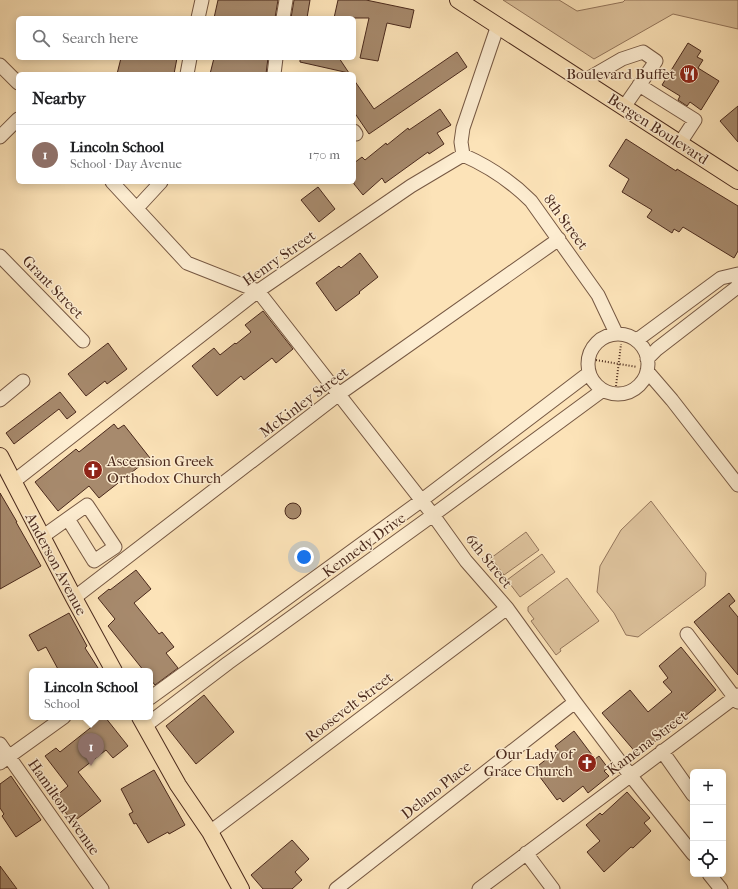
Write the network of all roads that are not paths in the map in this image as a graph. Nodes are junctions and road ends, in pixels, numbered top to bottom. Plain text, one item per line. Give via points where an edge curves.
1 (202, 0) edge
2 (286, 0) edge
3 (458, 0) edge
4 (198, 16) edge
5 (283, 16) edge
6 (498, 25) junction
7 (190, 60) edge
8 (276, 60) edge
9 (0, 65) edge
10 (187, 72) edge
11 (274, 72) edge
12 (16, 81) edge
13 (584, 81) junction
14 (639, 84) junction
15 (624, 107) junction
16 (16, 121) edge
17 (0, 137) edge
18 (680, 143) junction
19 (463, 156) junction
20 (738, 180) edge
21 (114, 184) edge
22 (159, 184) edge
23 (137, 208) junction
24 (559, 239) junction
25 (0, 256) edge
26 (738, 274) edge
27 (738, 285) edge
28 (258, 291) junction
29 (619, 337) junction
30 (637, 340) junction
31 (83, 341) dead end
32 (645, 366) junction
33 (589, 373) junction
34 (23, 381) dead end
35 (603, 390) junction
36 (339, 394) junction
37 (0, 400) edge
38 (0, 456) edge
39 (7, 479) edge
40 (738, 485) edge
41 (421, 501) junction
42 (433, 515) junction
43 (68, 519) dead end
44 (42, 537) junction
45 (339, 560) junction
46 (350, 575) junction
47 (74, 598) junction
48 (276, 606) junction
49 (507, 608) junction
50 (288, 620) junction
51 (687, 634) dead end
52 (209, 655) junction
53 (112, 668) edge
54 (220, 669) junction
55 (153, 696) edge
56 (737, 698) edge
57 (576, 702) junction
58 (153, 714) edge
59 (60, 720) edge
60 (142, 721) edge
61 (0, 744) edge
62 (662, 752) junction
63 (4, 760) edge
64 (630, 775) junction
65 (690, 791) edge
66 (210, 832) junction
67 (690, 850) edge
68 (526, 853) junction
69 (711, 877) edge
70 (102, 889) edge
71 (241, 889) edge
72 (336, 889) edge
73 (479, 889) edge
74 (553, 889) edge
75 (721, 889) edge

1 - 4 street
2 - 5 street
3 - 6 main road, Bergen Boulevard
6 - 13 main road, Bergen Boulevard
6 - 19 street via 463,128
7 - 10 street
8 - 11 street
9 - 12 street
13 - 14 street via 622,59 643,52 656,61
13 - 15 main road, Bergen Boulevard
14 - 15 street
14 - 18 street via 695,120
15 - 18 main road, Bergen Boulevard
16 - 17 street
18 - 20 main road, Bergen Boulevard
19 - 24 street, 8th Street via 474,160 520,190
19 - 28 street, Henry Street via 411,186
21 - 23 street
22 - 23 street
23 - 28 street via 187,262
24 - 29 street, 8th Street via 598,295
24 - 36 street, McKinley Street
25 - 31 street, Grant Street
26 - 30 street via 722,278
27 - 32 street via 657,348
28 - 36 street, 6th Street
28 - 39 street, Henry Street
29 - 30 street via 627,335
29 - 33 street via 606,336 596,342 587,362
30 - 32 street via 644,349
32 - 35 street via 642,381 634,388 624,393
32 - 40 street
33 - 35 street via 594,383
33 - 41 street, Kennedy Drive
34 - 37 street
35 - 42 street, Kennedy Drive
36 - 41 street, 6th Street
36 - 47 street, McKinley Street
38 - 39 main road, Anderson Avenue
39 - 44 main road, Anderson Avenue
41 - 42 street, 6th Street
41 - 45 street, Kennedy Drive
42 - 46 street, Kennedy Drive
42 - 49 street, 6th Street via 466,560
43 - 44 street
44 - 47 main road, Anderson Avenue
45 - 46 street
45 - 48 street, Kennedy Drive
46 - 50 street, Kennedy Drive
47 - 53 main road, Anderson Avenue
48 - 50 street
48 - 52 street, Kennedy Drive
49 - 57 street, 6th Street
49 - 66 street, Roosevelt Street
50 - 54 street, Kennedy Drive
51 - 56 street
52 - 54 street
52 - 55 street, Kennedy Drive
54 - 58 street, Kennedy Drive
56 - 62 street, Kamena Street
57 - 64 street, 6th Street
57 - 72 street, Delano Place
59 - 63 street
60 - 66 main road via 178,785
61 - 63 street, Hamilton Avenue
62 - 64 street, Kamena Street
62 - 65 street
63 - 70 street, Hamilton Avenue
64 - 67 street, 6th Street
64 - 68 street, Kamena Street
66 - 71 main road
68 - 73 street, Kamena Street
68 - 74 street
69 - 75 street

